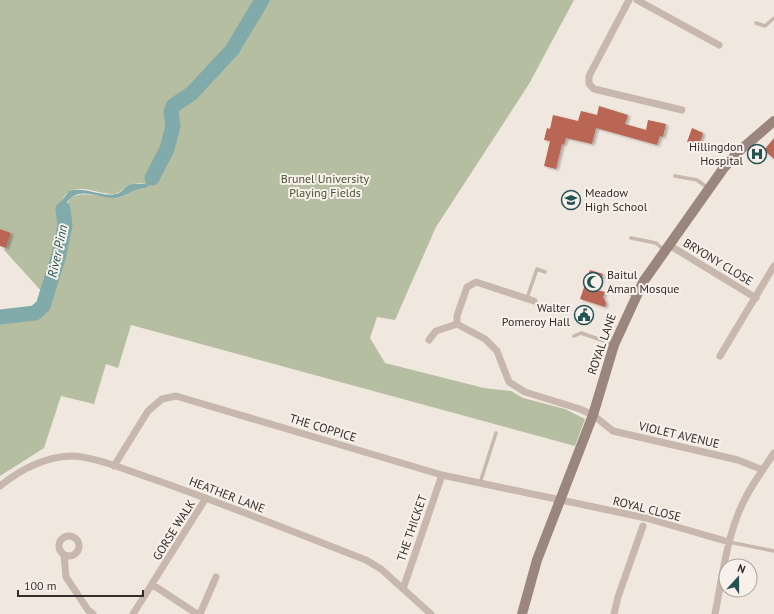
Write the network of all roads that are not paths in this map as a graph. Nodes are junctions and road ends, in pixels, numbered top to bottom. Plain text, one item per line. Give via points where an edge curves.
1 (629, 0) edge
2 (637, 0) edge
3 (774, 18) edge
4 (756, 23) dead end
5 (718, 45) dead end
6 (682, 110) dead end
7 (774, 121) edge
8 (750, 141) junction
9 (758, 150) dead end
10 (675, 176) dead end
11 (708, 188) junction
12 (631, 238) dead end
13 (667, 248) junction
14 (774, 266) edge
15 (545, 272) dead end
16 (610, 285) dead end
17 (635, 296) junction
18 (756, 298) junction
19 (530, 299) joint
20 (457, 324) junction
21 (574, 336) dead end
22 (429, 340) dead end
23 (614, 345) junction
24 (720, 356) dead end
25 (593, 415) junction
26 (496, 433) dead end
27 (774, 453) edge
28 (114, 466) junction
29 (763, 470) junction
30 (442, 475) junction
31 (480, 484) junction
32 (0, 486) edge
33 (206, 498) junction
34 (560, 499) junction
35 (642, 526) dead end
36 (729, 542) junction
37 (774, 551) edge
38 (64, 555) dead end
39 (216, 577) dead end
40 (153, 585) junction
41 (403, 589) junction
42 (93, 614) edge
43 (133, 614) edge
44 (199, 614) edge
45 (431, 614) edge
46 (522, 614) edge
47 (614, 614) edge
48 (715, 614) edge

1 - 6 street via 589,76 589,84 594,89
2 - 5 street
3 - 4 lane via 765,26
7 - 8 street, ROYAL LANE
8 - 9 lane
8 - 11 street, ROYAL LANE
10 - 11 lane via 697,180
11 - 13 street, ROYAL LANE
12 - 13 lane
13 - 17 street, ROYAL LANE
13 - 18 street, BRYONY CLOSE
14 - 18 street, BRYONY CLOSE
15 - 19 lane via 537,269
16 - 17 lane
17 - 23 street, ROYAL LANE
18 - 24 street, BRYONY CLOSE
19 - 20 street via 476,282 467,287 457,316
20 - 22 street via 436,331
20 - 25 street, VIOLET AVENUE via 485,339 497,351 509,382 525,392
21 - 23 lane via 581,334
23 - 25 street, ROYAL LANE
25 - 29 street, VIOLET AVENUE via 613,431 738,460
25 - 34 street, ROYAL LANE
26 - 31 lane
27 - 29 street
28 - 30 street, THE COPPICE via 148,411 162,399 176,396
28 - 32 street, HEATHER LANE via 82,457 44,460 29,466
28 - 33 street, HEATHER LANE
29 - 36 street via 747,495
30 - 31 street, THE COPPICE
30 - 41 street, THE THICKET
31 - 34 street, THE COPPICE
33 - 40 street, GORSE WALK
33 - 41 street, HEATHER LANE via 366,560 381,569
34 - 36 street, ROYAL CLOSE via 646,518
34 - 46 street, ROYAL LANE via 537,560
35 - 47 street
36 - 37 lane
36 - 48 street
38 - 42 street via 66,578
39 - 44 street
40 - 43 street, GORSE WALK
40 - 44 street
41 - 45 street, HEATHER LANE

